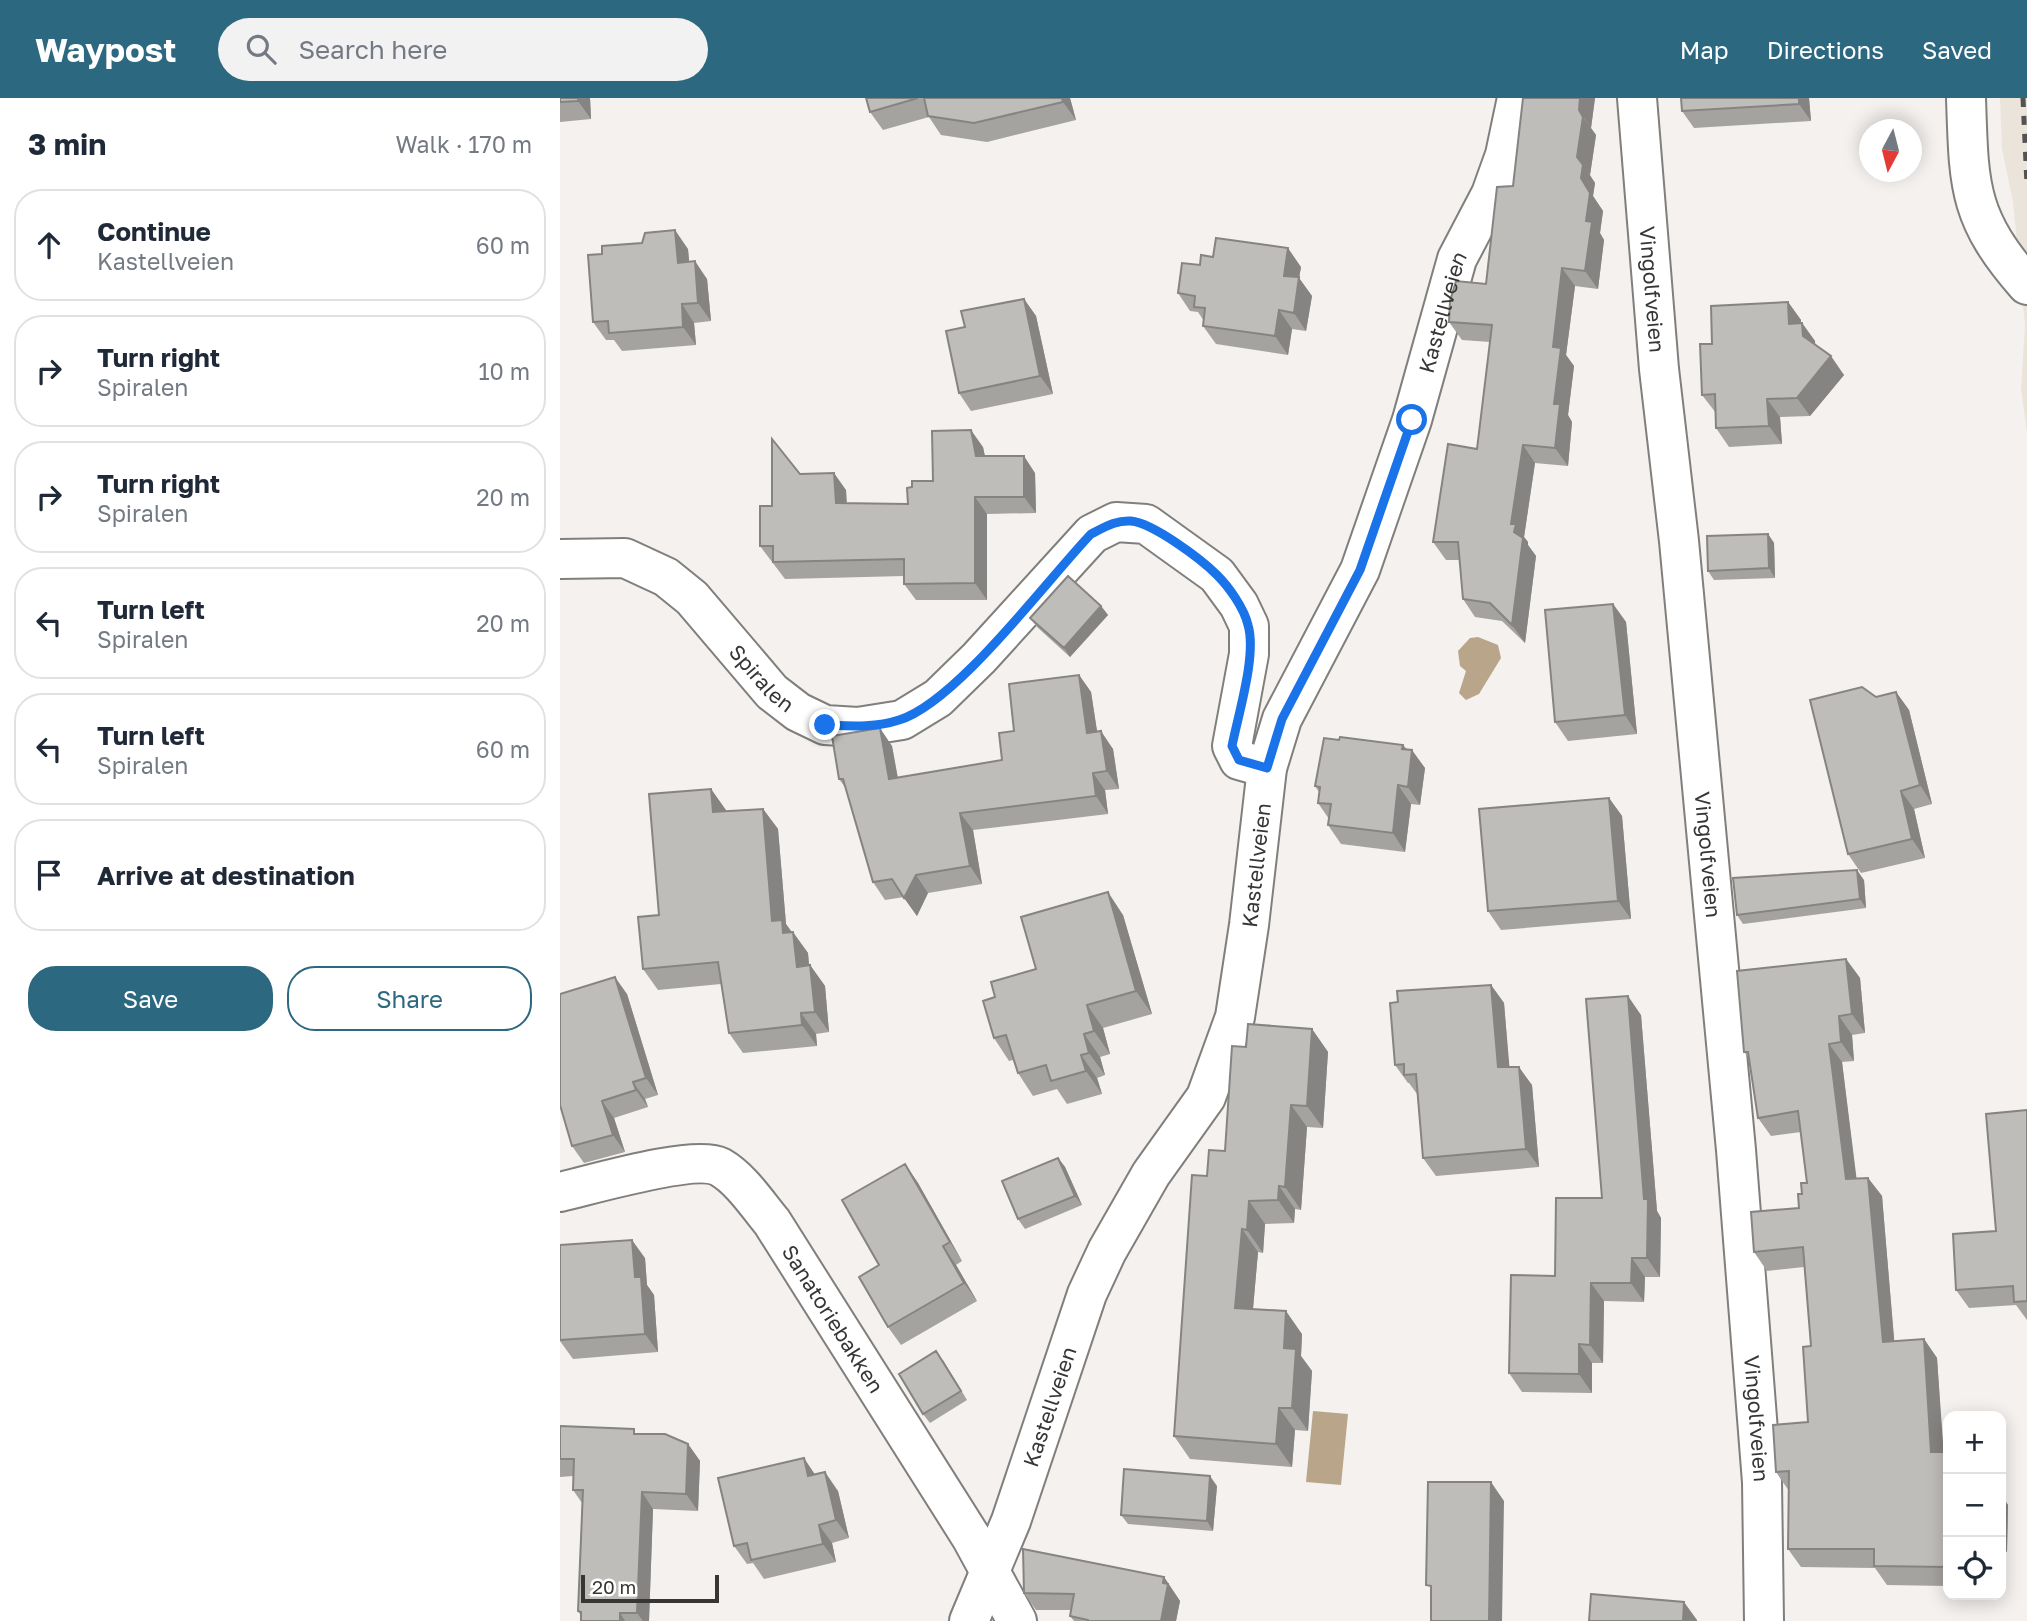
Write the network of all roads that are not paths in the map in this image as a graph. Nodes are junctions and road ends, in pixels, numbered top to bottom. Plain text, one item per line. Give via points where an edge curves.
1 (1517, 98) edge
2 (1637, 98) edge
3 (1966, 98) edge
4 (2027, 285) edge
5 (560, 559) edge
6 (1267, 768) junction
7 (560, 1192) edge
8 (988, 1573) junction
9 (1769, 1619) edge
10 (969, 1621) edge
11 (1017, 1621) edge

1 - 6 street, Kastellveien via 1505,155 1491,194 1457,259 1412,420 1360,570 1282,719
2 - 9 street, Vingolfveien via 1659,369 1738,1163
3 - 4 street via 1974,200 1990,240
5 - 6 street, Spiralen via 625,558 666,577 692,598 772,692 825,725 858,727 902,720 938,698 1091,534 1116,522 1146,524 1217,575 1239,604 1249,626 1249,654 1232,746 1239,760
6 - 8 street, Kastellveien via 1235,1017 1206,1097 1151,1174 1087,1294 1011,1521
7 - 8 street, Sanatoriebakken via 688,1164 714,1165 738,1182 772,1222 971,1537
8 - 10 street, Kastellveien
8 - 11 street, Sanatoriebakken

